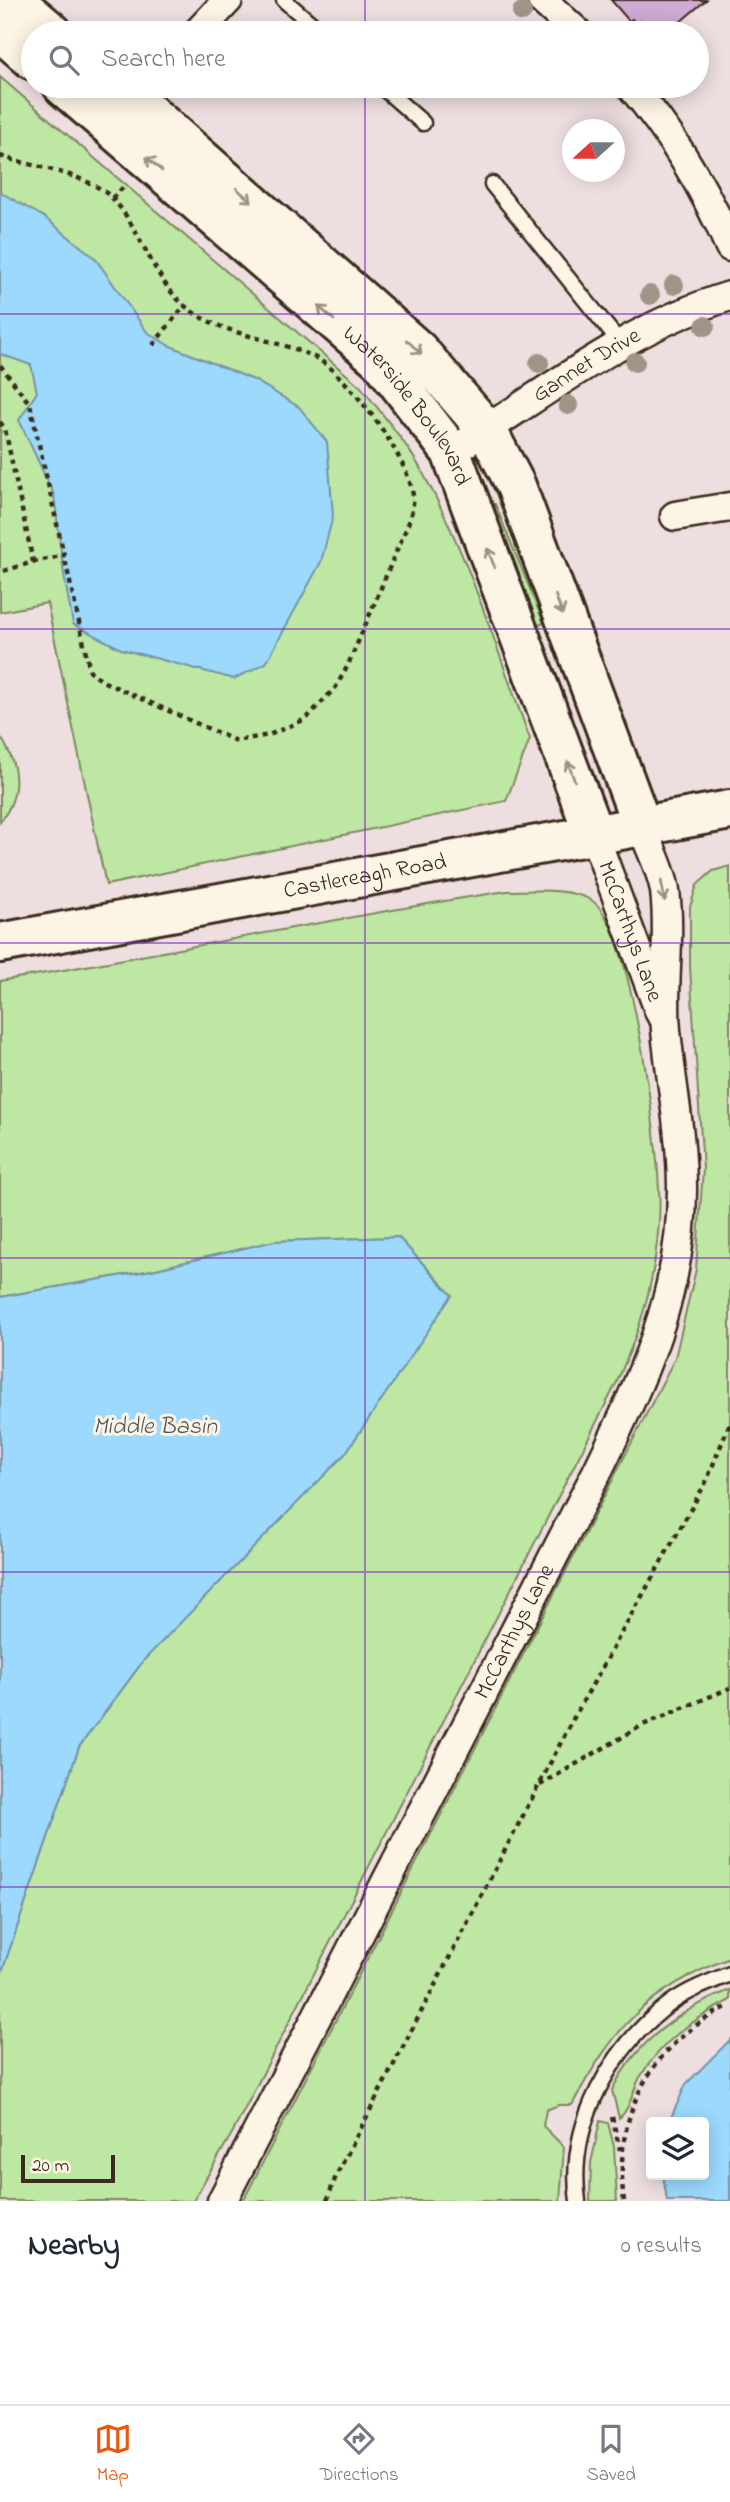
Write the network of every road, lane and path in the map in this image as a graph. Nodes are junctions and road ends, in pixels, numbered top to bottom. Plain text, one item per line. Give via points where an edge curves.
1 (14, 0) edge
2 (228, 0) edge
3 (284, 0) edge
4 (542, 0) edge
5 (39, 21) edge
6 (208, 21) edge
7 (308, 21) edge
8 (565, 21) edge
9 (0, 31) edge
10 (21, 49) edge
11 (77, 98) edge
12 (143, 98) edge
13 (395, 98) edge
14 (640, 98) edge
15 (423, 123) dead end
16 (0, 156) edge
17 (492, 184) dead end
18 (730, 247) edge
19 (730, 296) edge
20 (185, 305) junction
21 (620, 343) junction
22 (153, 345) dead end
23 (0, 365) edge
24 (0, 422) edge
25 (487, 430) junction
26 (451, 452) junction
27 (730, 506) edge
28 (675, 516) dead end
29 (65, 555) junction
30 (33, 562) junction
31 (0, 572) edge
32 (730, 810) edge
33 (642, 826) junction
34 (594, 835) junction
35 (0, 943) edge
36 (666, 1029) junction
37 (730, 1423) edge
38 (730, 1688) edge
39 (539, 1785) junction
40 (730, 1974) edge
41 (730, 2005) edge
42 (222, 2201) edge
43 (327, 2201) edge
44 (578, 2201) edge
45 (624, 2201) edge

1 - 5 street
2 - 6 street
3 - 7 lane
4 - 8 street
9 - 10 street
26 -> 11 street, Waterside Boulevard via 382,362
12 -> 25 street, Waterside Boulevard via 418,350
13 - 15 lane
14 - 18 street via 679,150
16 - 20 path via 84,180 112,198 168,290
17 - 21 lane
19 - 21 street, Gannet Drive via 693,307
20 - 22 path
20 - 29 path via 234,331 318,359 369,409 400,457 414,503 347,667 337,687 306,719 269,735 236,741 90,671
21 - 25 street, Gannet Drive
23 - 29 path via 30,404
24 - 30 path
25 - 26 street, Gannet Drive
25 -> 33 street, Waterside Boulevard via 516,486
34 -> 26 street, Waterside Boulevard
27 - 28 street
29 - 30 path
30 - 31 path
32 - 33 street, Castlereagh Road
33 - 34 street, Castlereagh Road
33 -> 36 street, McCarthys Lane via 665,890
34 - 35 street, Castlereagh Road
34 - 36 street, McCarthys Lane
36 - 42 street, McCarthys Lane via 679,1118 682,1191 676,1259 644,1376
37 - 39 path via 706,1482
38 - 39 path via 643,1725
39 - 43 path
40 - 44 lane via 673,2001 632,2038 611,2066 594,2095 583,2129 577,2161
41 - 45 path via 684,2034 645,2081 625,2130 621,2154

